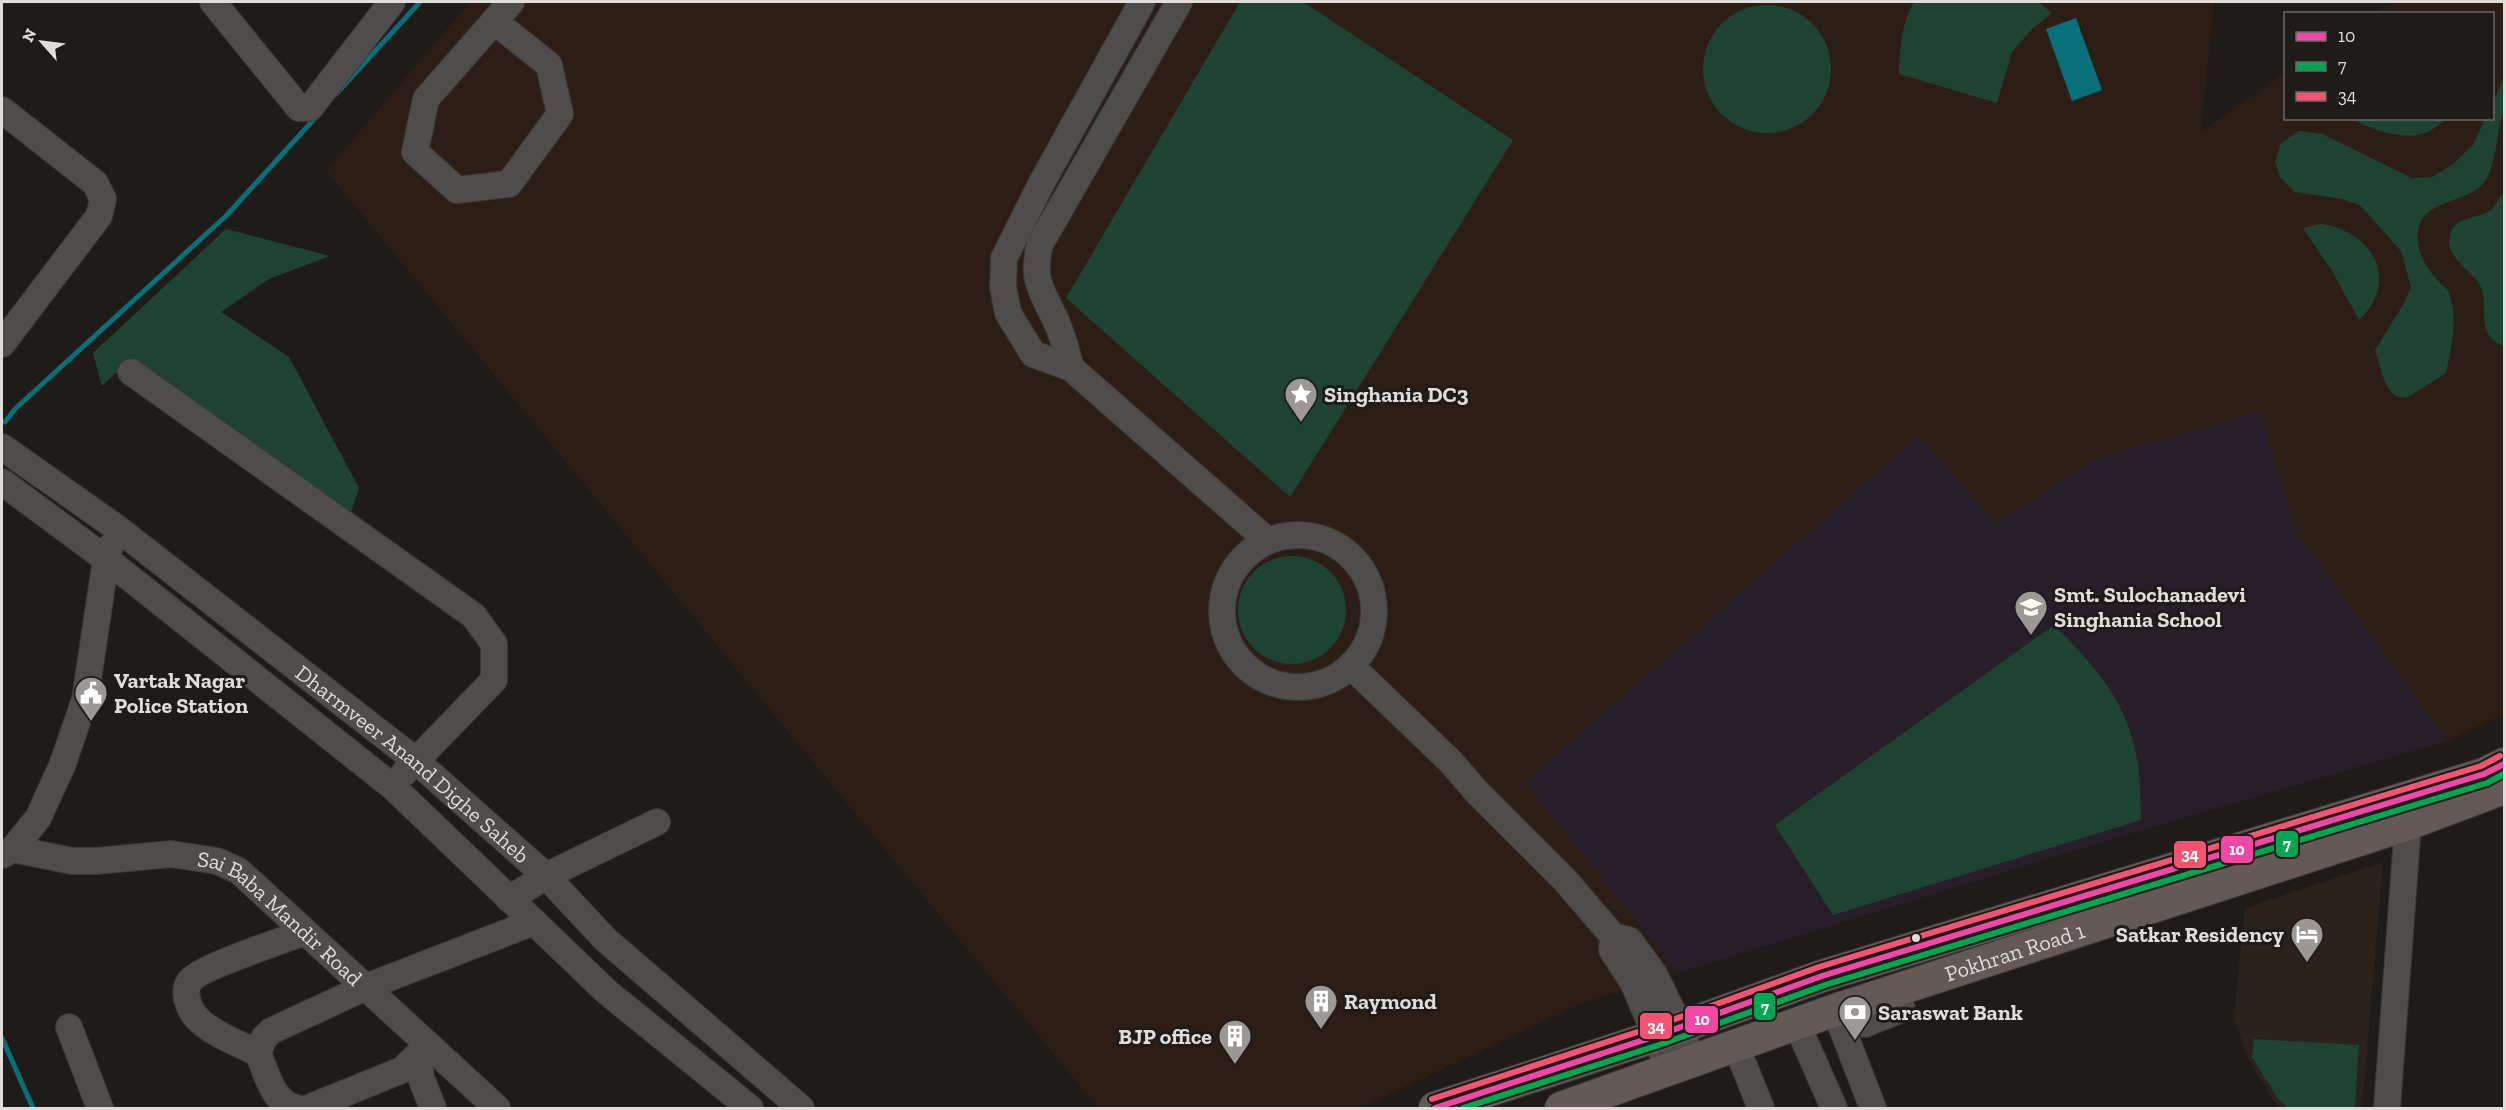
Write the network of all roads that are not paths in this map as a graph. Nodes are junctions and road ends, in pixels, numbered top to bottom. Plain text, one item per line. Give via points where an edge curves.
1 (213, 2) edge
2 (392, 2) edge
3 (511, 2) edge
4 (1142, 2) edge
5 (1179, 2) edge
6 (494, 21) junction
7 (2, 110) edge
8 (5, 332) edge
9 (1071, 368) junction
10 (130, 372) dead end
11 (2, 447) edge
12 (2, 482) edge
13 (117, 528) junction
14 (1268, 541) junction
15 (106, 559) junction
16 (1351, 666) junction
17 (415, 760) junction
18 (2505, 764) edge
19 (393, 787) junction
20 (2505, 788) edge
21 (657, 822) dead end
22 (2409, 824) junction
23 (7, 852) edge
24 (546, 876) junction
25 (509, 899) junction
26 (534, 922) junction
27 (1990, 924) junction
28 (305, 932) junction
29 (2000, 957) junction
30 (366, 987) junction
31 (1901, 1005) junction
32 (1835, 1010) junction
33 (1797, 1024) junction
34 (1865, 1024) dead end
35 (69, 1027) dead end
36 (1668, 1031) junction
37 (1736, 1046) junction
38 (422, 1051) junction
39 (258, 1053) junction
40 (1680, 1066) junction
41 (100, 1108) edge
42 (297, 1108) edge
43 (308, 1108) edge
44 (433, 1108) edge
45 (496, 1108) edge
46 (750, 1108) edge
47 (801, 1108) edge
48 (1435, 1108) edge
49 (1561, 1108) edge
50 (1761, 1108) edge
51 (1834, 1108) edge
52 (1873, 1108) edge
53 (2387, 1108) edge

1 - 2 street via 299,108 310,108
3 - 6 street
4 - 9 street via 1004,258 1003,287 1008,313 1028,346 1034,354
5 - 9 street via 1040,244 1037,279 1058,324
6 - 6 street via 426,99 415,152 456,190 509,184 560,114 549,65
7 - 8 street via 95,183 103,199 99,216
9 - 14 street
10 - 17 street via 474,616 494,644 494,680
11 - 13 street, Dharmveer Anand Dighe Saheb
12 - 15 street, Dharmveer Anand Dighe Saheb
13 - 15 street
13 - 17 street, Dharmveer Anand Dighe Saheb
14 - 16 street via 1295,534 1323,538 1347,552 1361,568 1371,587 1374,615 1367,643
14 - 16 street via 1255,546 1235,567 1223,593 1225,635 1238,660 1266,681 1300,688 1328,682
15 - 19 street, Dharmveer Anand Dighe Saheb
15 - 23 street via 85,699 62,766 38,818
16 - 36 street via 1564,879 1613,936 1612,950
17 - 19 street
17 - 24 street, Dharmveer Anand Dighe Saheb
18 - 27 main road, Pokhran Road 1 via 2484,774
19 - 25 street, Dharmveer Anand Dighe Saheb
20 - 22 main road, Pokhran Road 1
21 - 24 street
22 - 29 main road, Pokhran Road 1
22 - 53 street
23 - 28 street, Sai Baba Mandir Road via 72,861 171,854 217,861 239,871
24 - 25 street
24 - 47 street, Dharmveer Anand Dighe Saheb via 606,940
25 - 26 street, Dharmveer Anand Dighe Saheb
26 - 30 street
26 - 46 street, Dharmveer Anand Dighe Saheb via 607,992
27 - 29 main road
27 - 36 main road, Pokhran Road 1 via 1822,976
28 - 30 street, Sai Baba Mandir Road
28 - 39 street via 194,976 189,983 189,1006 201,1023
29 - 31 main road, Pokhran Road 1
30 - 38 street, Sai Baba Mandir Road
30 - 39 street via 271,1031
31 - 32 main road, Pokhran Road 1
31 - 34 street
32 - 33 main road, Pokhran Road 1
32 - 52 street
33 - 37 main road, Pokhran Road 1
33 - 51 street
35 - 41 street
36 - 40 street
36 - 48 main road, Pokhran Road 1
37 - 40 main road, Pokhran Road 1
37 - 50 street
38 - 43 street via 402,1070
38 - 44 street via 421,1078
38 - 45 street, Sai Baba Mandir Road
39 - 42 street via 279,1099 288,1107
40 - 49 main road, Pokhran Road 1

